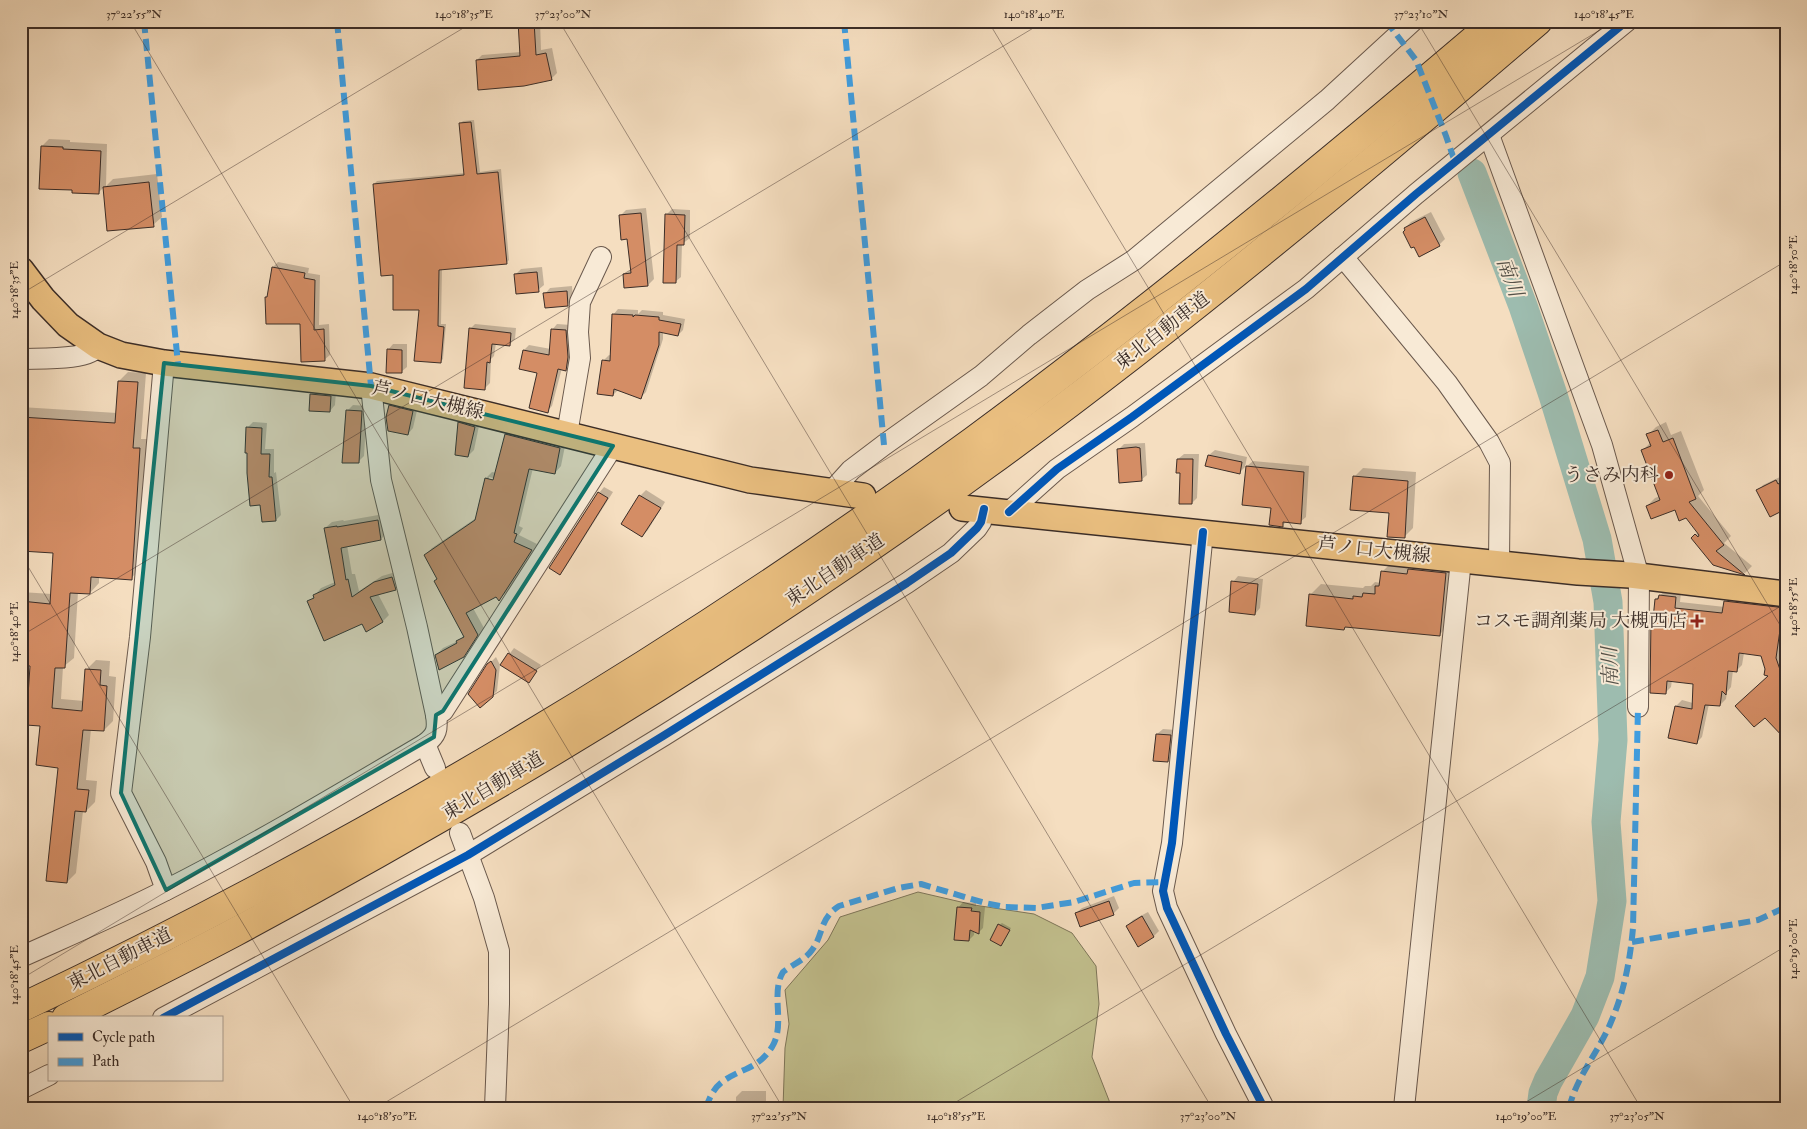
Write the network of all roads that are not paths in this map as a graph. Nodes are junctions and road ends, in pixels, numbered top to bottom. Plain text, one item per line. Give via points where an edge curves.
1 (1413, 21) edge
2 (1496, 21) edge
3 (1538, 21) edge
4 (1627, 21) edge
5 (1489, 135) junction
6 (601, 257) dead end
7 (1343, 257) junction
8 (21, 270) edge
9 (98, 346) junction
10 (21, 359) edge
11 (164, 363) junction
12 (371, 386) junction
13 (567, 434) junction
14 (612, 446) junction
15 (832, 491) junction
16 (863, 496) dead end
17 (973, 508) joint
18 (1009, 512) junction
19 (1203, 532) junction
20 (1461, 560) junction
21 (1499, 563) junction
22 (1634, 576) junction
23 (1786, 594) edge
24 (1638, 707) dead end
25 (436, 715) junction
26 (426, 744) junction
27 (435, 768) dead end
28 (460, 833) dead end
29 (468, 854) junction
30 (166, 890) junction
31 (21, 957) edge
32 (21, 1008) edge
33 (70, 1016) edge
34 (167, 1016) edge
35 (48, 1026) edge
36 (21, 1039) edge
37 (48, 1076) edge
38 (21, 1089) edge
39 (495, 1108) edge
40 (1264, 1108) edge
41 (1404, 1108) edge

1 - 15 street via 1327,100 1134,260 1087,290 982,376 851,470
2 - 32 highway, 東北自動車道 via 1370,129 1084,358 820,548 583,702 430,794 218,910
3 - 33 highway, 東北自動車道 via 1232,276 986,465 842,566 603,721 449,812 231,934
4 - 5 street
5 - 7 street
5 - 22 street via 1602,445
6 - 13 street via 580,302 580,358
7 - 18 street via 1306,289 1057,469
7 - 21 street via 1448,384 1500,463
8 - 9 main road, 芦ノ口大槻線 via 68,326
9 - 10 street via 86,354
9 - 11 main road, 芦ノ口大槻線 via 121,355
11 - 12 main road, 芦ノ口大槻線
11 - 30 street via 140,637 121,793 156,862
12 - 13 main road, 芦ノ口大槻線
12 - 25 street via 381,480
13 - 14 main road, 芦ノ口大槻線
14 - 15 main road, 芦ノ口大槻線 via 750,480
14 - 25 street via 444,711
15 - 16 main road, 芦ノ口大槻線
17 - 18 main road, 芦ノ口大槻線
17 - 29 street via 981,522 951,553 908,583
18 - 19 main road, 芦ノ口大槻線
19 - 20 main road, 芦ノ口大槻線
19 - 40 street via 1172,843 1163,891 1182,942
20 - 21 main road, 芦ノ口大槻線
20 - 41 street
21 - 22 main road, 芦ノ口大槻線
22 - 23 main road, 芦ノ口大槻線
22 - 24 street
25 - 26 street via 438,728
26 - 27 street
26 - 30 street
28 - 29 street
29 - 34 street
29 - 39 street via 500,960
30 - 31 street
35 - 36 highway
37 - 38 street

